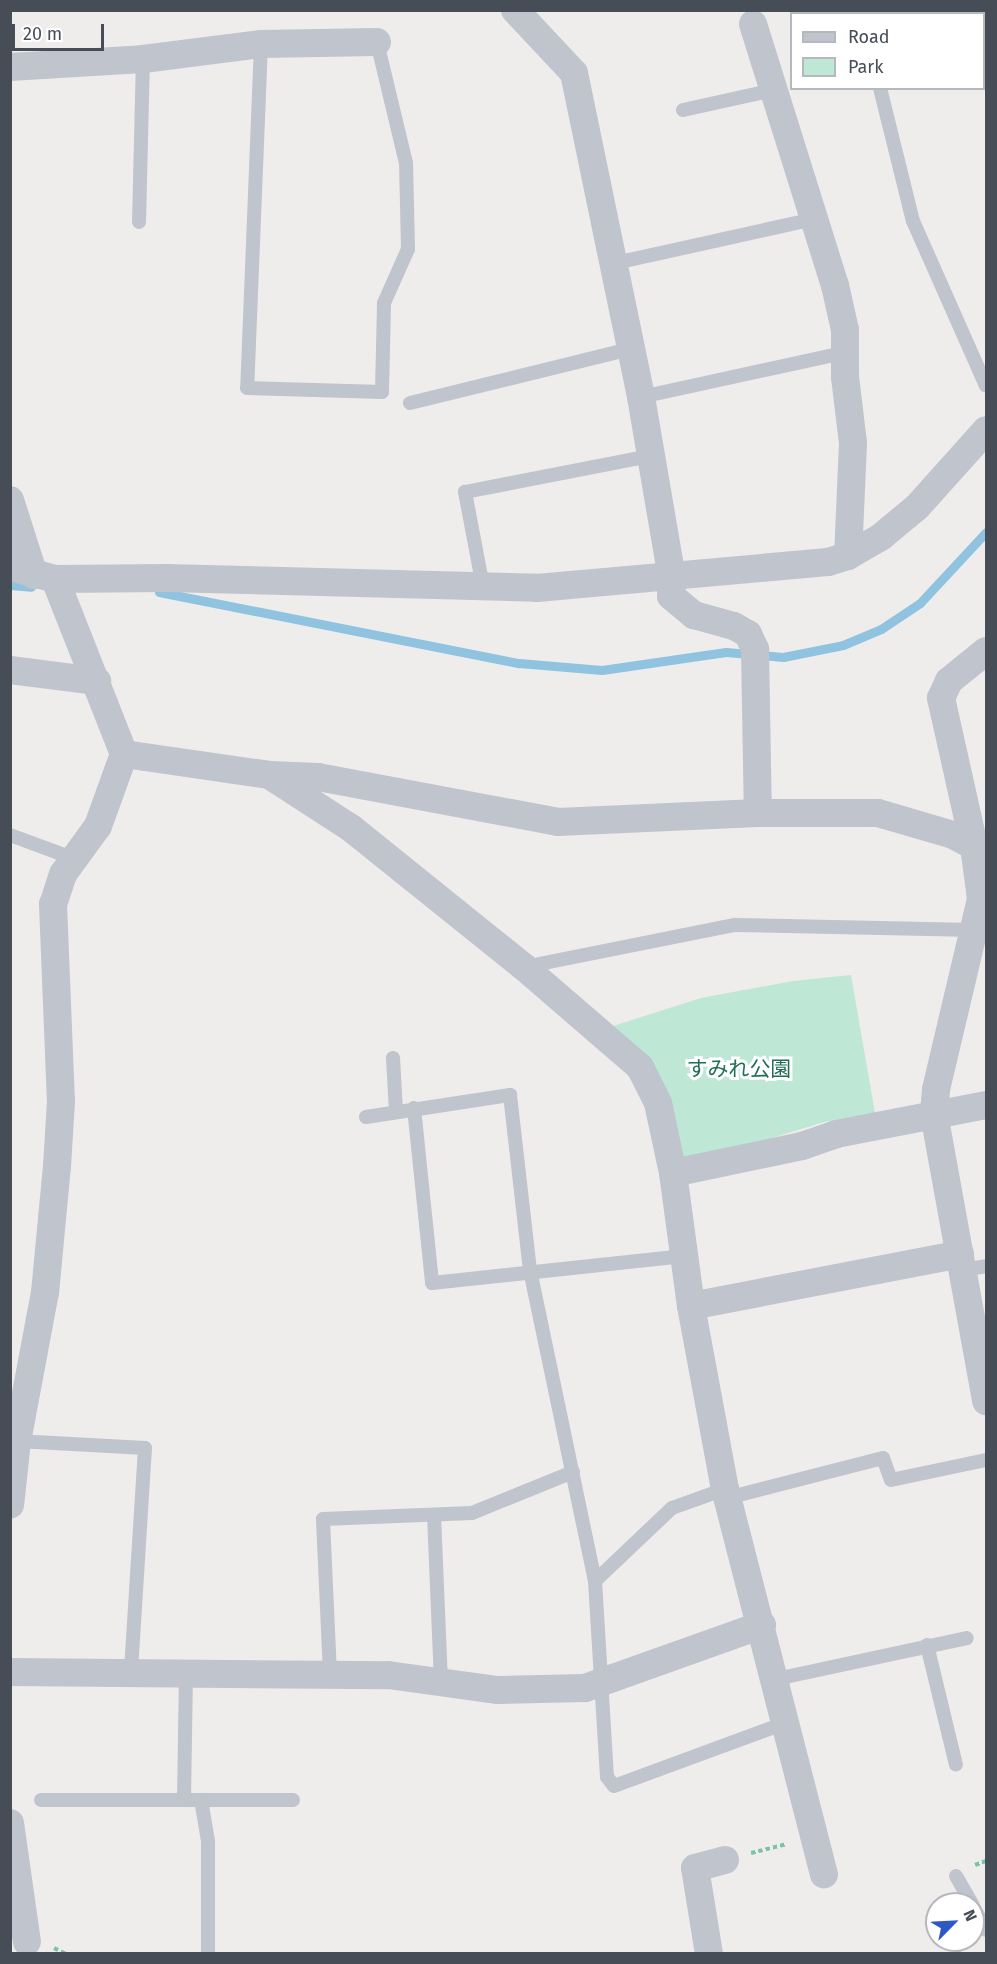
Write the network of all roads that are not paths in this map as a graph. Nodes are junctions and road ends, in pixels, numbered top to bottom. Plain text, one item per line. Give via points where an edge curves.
1 (515, 10) edge
2 (753, 24) dead end
3 (377, 42) joint
4 (261, 44) junction
5 (143, 59) junction
6 (10, 67) edge
7 (774, 90) junction
8 (880, 90) edge
9 (683, 110) dead end
10 (814, 219) junction
11 (139, 222) dead end
12 (612, 264) junction
13 (630, 349) junction
14 (847, 352) junction
15 (987, 386) edge
16 (641, 398) junction
17 (410, 403) dead end
18 (987, 430) edge
19 (651, 456) junction
20 (10, 500) edge
21 (848, 556) junction
22 (33, 574) edge
23 (672, 578) junction
24 (483, 587) junction
25 (987, 651) edge
26 (10, 670) edge
27 (97, 681) junction
28 (124, 754) junction
29 (268, 775) junction
30 (758, 813) junction
31 (10, 835) edge
32 (974, 846) junction
33 (75, 859) junction
34 (975, 930) junction
35 (524, 967) junction
36 (393, 1059) dead end
37 (987, 1105) edge
38 (414, 1108) junction
39 (396, 1111) junction
40 (934, 1113) junction
41 (366, 1117) dead end
42 (673, 1173) junction
43 (685, 1256) junction
44 (969, 1263) edge
45 (530, 1270) junction
46 (691, 1306) junction
47 (987, 1401) edge
48 (17, 1441) junction
49 (987, 1460) edge
50 (573, 1472) junction
51 (726, 1494) junction
52 (10, 1505) edge
53 (434, 1515) junction
54 (595, 1581) junction
55 (762, 1625) junction
56 (967, 1638) dead end
57 (927, 1646) junction
58 (10, 1672) edge
59 (131, 1673) junction
60 (186, 1674) junction
61 (330, 1674) junction
62 (776, 1679) junction
63 (600, 1681) junction
64 (441, 1682) junction
65 (788, 1722) junction
66 (956, 1765) dead end
67 (41, 1800) dead end
68 (184, 1800) junction
69 (201, 1800) junction
70 (293, 1800) dead end
71 (10, 1823) edge
72 (725, 1860) dead end
73 (824, 1875) dead end
74 (956, 1876) dead end
75 (965, 1892) edge
76 (27, 1942) dead end
77 (208, 1953) edge
78 (709, 1953) edge

1 - 12 street via 574,73
2 - 7 street
3 - 4 street
3 - 4 lane via 406,163 408,238 408,249 384,303 382,392 247,388
4 - 5 street
5 - 6 street
5 - 11 lane
7 - 9 lane
7 - 10 street
8 - 15 lane via 913,221
10 - 12 lane
10 - 14 street via 835,285
12 - 13 street
13 - 16 street
13 - 17 lane
14 - 16 lane
14 - 21 street via 845,377 853,443
16 - 19 street
18 - 21 street via 917,507 882,536
19 - 23 street
19 - 24 lane via 465,492
20 - 22 street
21 - 23 street via 828,562
22 - 24 street
22 - 27 street
23 - 24 street via 537,588
23 - 30 street via 671,596 684,609 748,634 755,656
25 - 32 street via 949,681 941,698
26 - 27 street
27 - 28 street
28 - 29 street
28 - 33 street via 98,826
29 - 30 street via 318,777 558,822
29 - 35 street via 351,828
30 - 32 street via 878,813 953,835
31 - 33 lane
32 - 34 street via 981,899
33 - 48 street via 63,874 53,904 61,1101 57,1166 45,1292
34 - 35 lane via 735,926
34 - 40 street via 936,1090
35 - 42 street via 639,1067 658,1103
36 - 39 lane
37 - 40 street
38 - 39 lane
38 - 45 lane via 510,1095
38 - 45 lane via 432,1283
39 - 41 lane
40 - 42 street
40 - 44 street
42 - 43 street
43 - 45 lane
43 - 46 street
44 - 46 street
44 - 47 street
45 - 50 lane
46 - 51 street
48 - 52 street
48 - 59 lane via 145,1448
49 - 51 lane via 891,1480 883,1458
50 - 53 lane via 472,1512
50 - 54 lane
51 - 54 lane via 672,1508
51 - 55 street
53 - 61 lane via 323,1519
53 - 64 lane
54 - 63 lane
55 - 62 street
55 - 63 street
56 - 57 lane
57 - 62 lane
57 - 66 lane
58 - 59 street
59 - 60 street
60 - 61 street
60 - 68 lane
61 - 64 street via 388,1675
62 - 65 street
63 - 64 street via 585,1688 498,1690
63 - 65 lane via 607,1777 614,1786
65 - 73 street
67 - 68 lane
68 - 69 lane
69 - 70 lane
69 - 77 lane via 208,1841
71 - 76 street
72 - 78 street via 695,1868
74 - 75 lane

